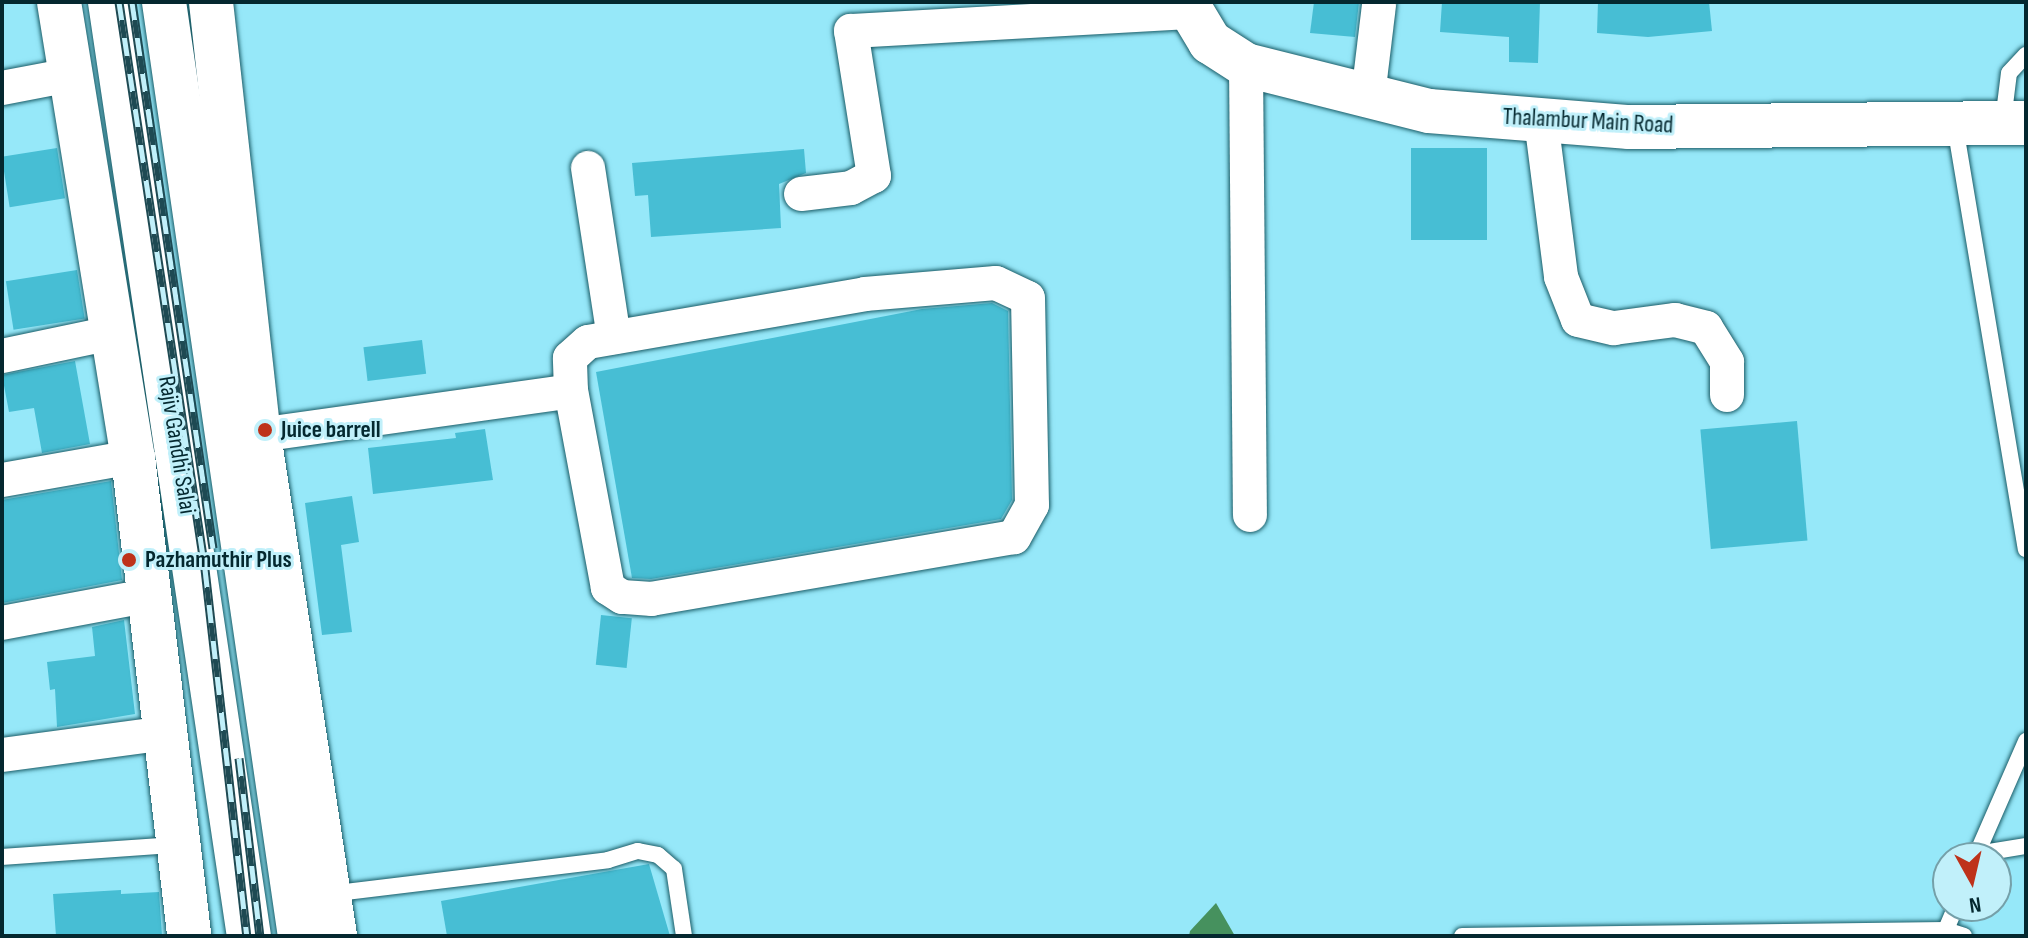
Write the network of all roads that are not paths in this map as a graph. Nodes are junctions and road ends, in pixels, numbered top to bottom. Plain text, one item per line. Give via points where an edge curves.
1 (59, 2) edge
2 (110, 2) edge
3 (164, 2) edge
4 (211, 2) edge
5 (1379, 5) dead end
6 (1188, 7) edge
7 (849, 16) edge
8 (2026, 55) edge
9 (1246, 65) junction
10 (70, 75) junction
11 (2, 88) edge
12 (1368, 96) junction
13 (1541, 120) junction
14 (1954, 120) junction
15 (2015, 123) edge
16 (588, 168) dead end
17 (801, 194) dead end
18 (116, 332) junction
19 (614, 337) junction
20 (2, 356) edge
21 (571, 391) junction
22 (1727, 395) dead end
23 (259, 435) junction
24 (133, 457) junction
25 (2, 480) edge
26 (1250, 515) dead end
27 (2026, 549) edge
28 (151, 595) junction
29 (2, 623) edge
30 (166, 733) junction
31 (2026, 741) edge
32 (2, 755) edge
33 (1982, 842) edge
34 (177, 845) junction
35 (2, 857) edge
36 (332, 915) edge
37 (1946, 933) edge
38 (189, 936) edge
39 (249, 936) edge
40 (300, 936) edge
41 (684, 936) edge
42 (1462, 936) edge
43 (1964, 936) edge

1 - 10 street
2 - 39 street, Rajiv Gandhi Salai
3 - 40 street
4 - 23 street
5 - 12 street
6 - 7 street
6 - 9 street, Thalambur Main Road via 1210,42
7 - 17 street via 874,176 851,188
8 - 15 lane via 2009,73
9 - 12 street, Thalambur Main Road
9 - 26 street
10 - 11 street
10 - 18 street
12 - 13 street, Thalambur Main Road via 1429,111
13 - 14 street, Thalambur Main Road via 1629,127
13 - 22 street via 1561,277 1578,320 1614,328 1675,320 1706,328 1727,362
14 - 15 street, Thalambur Main Road
14 - 27 lane
16 - 19 street
18 - 20 street
18 - 24 street
19 - 21 street via 588,342 570,358
19 - 21 street via 865,294 996,283 1020,290 1028,298 1032,505 1025,524 1014,537 652,599 622,597 608,588
21 - 23 street
23 - 36 street
24 - 25 street
24 - 28 street
28 - 29 street
28 - 30 street
30 - 32 street
30 - 34 street
31 - 33 lane
34 - 35 lane
34 - 38 street
36 - 41 lane via 638,851 658,855 674,869
37 - 42 lane
37 - 43 lane

